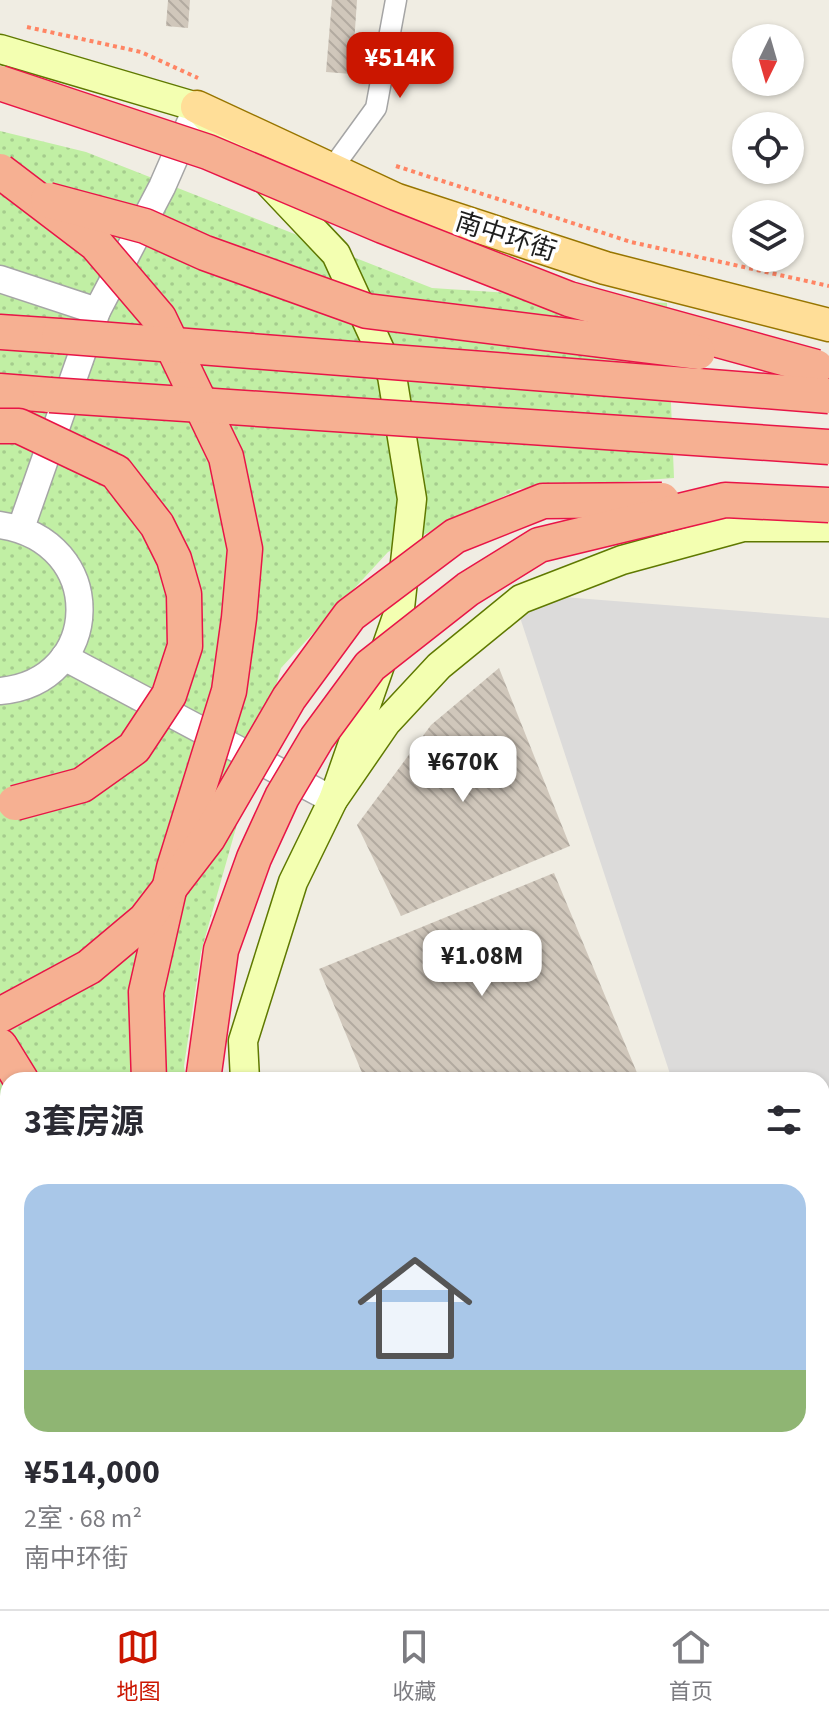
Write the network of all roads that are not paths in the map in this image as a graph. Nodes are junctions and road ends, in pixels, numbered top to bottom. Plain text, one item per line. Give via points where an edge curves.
1 (396, 0) edge
2 (0, 49) edge
3 (0, 83) edge
4 (204, 95) junction
5 (331, 170) junction
6 (0, 171) edge
7 (0, 191) edge
8 (0, 279) edge
9 (97, 311) junction
10 (829, 325) edge
11 (0, 332) edge
12 (825, 377) edge
13 (0, 391) edge
14 (0, 426) edge
15 (829, 447) edge
16 (725, 500) junction
17 (829, 505) edge
18 (11, 527) edge
19 (829, 527) edge
20 (64, 657) junction
21 (0, 691) edge
22 (333, 800) junction
23 (0, 801) edge
24 (0, 1015) edge
25 (0, 1046) edge
26 (16, 1072) edge
27 (149, 1072) edge
28 (204, 1072) edge
29 (245, 1072) edge

1 - 5 street via 376,108
2 - 4 main road
3 - 12 highway, bridge via 208,152 569,299
4 - 5 main road, 南中环街
4 - 9 street
4 - 22 main road via 336,254 392,376 412,499 400,608
5 - 10 main road, 南中环街 via 397,200 605,268
6 - 27 highway, bridge via 96,244 159,318 226,457 245,549 229,691 174,868 146,992
7 - 12 highway, bridge via 145,226 367,311
8 - 9 street
9 - 18 street
11 - 12 highway, bridge
13 - 15 highway, bridge
14 - 23 highway, bridge via 19,426 116,472 157,525 174,559 184,594 185,646 169,695 134,748 82,785 15,803
16 - 17 highway, bridge
16 - 24 highway, bridge via 543,501 455,536 350,615 289,698 208,838 145,920 89,967
16 - 28 highway, bridge via 539,545 468,589 370,666 317,738 254,858 221,950
18 - 20 street via 45,540 64,559 76,582 76,634
19 - 22 main road via 743,527 622,560 521,599 439,666 386,723
20 - 21 street via 43,678
20 - 22 street
22 - 29 main road via 288,896 243,1041
25 - 26 highway

